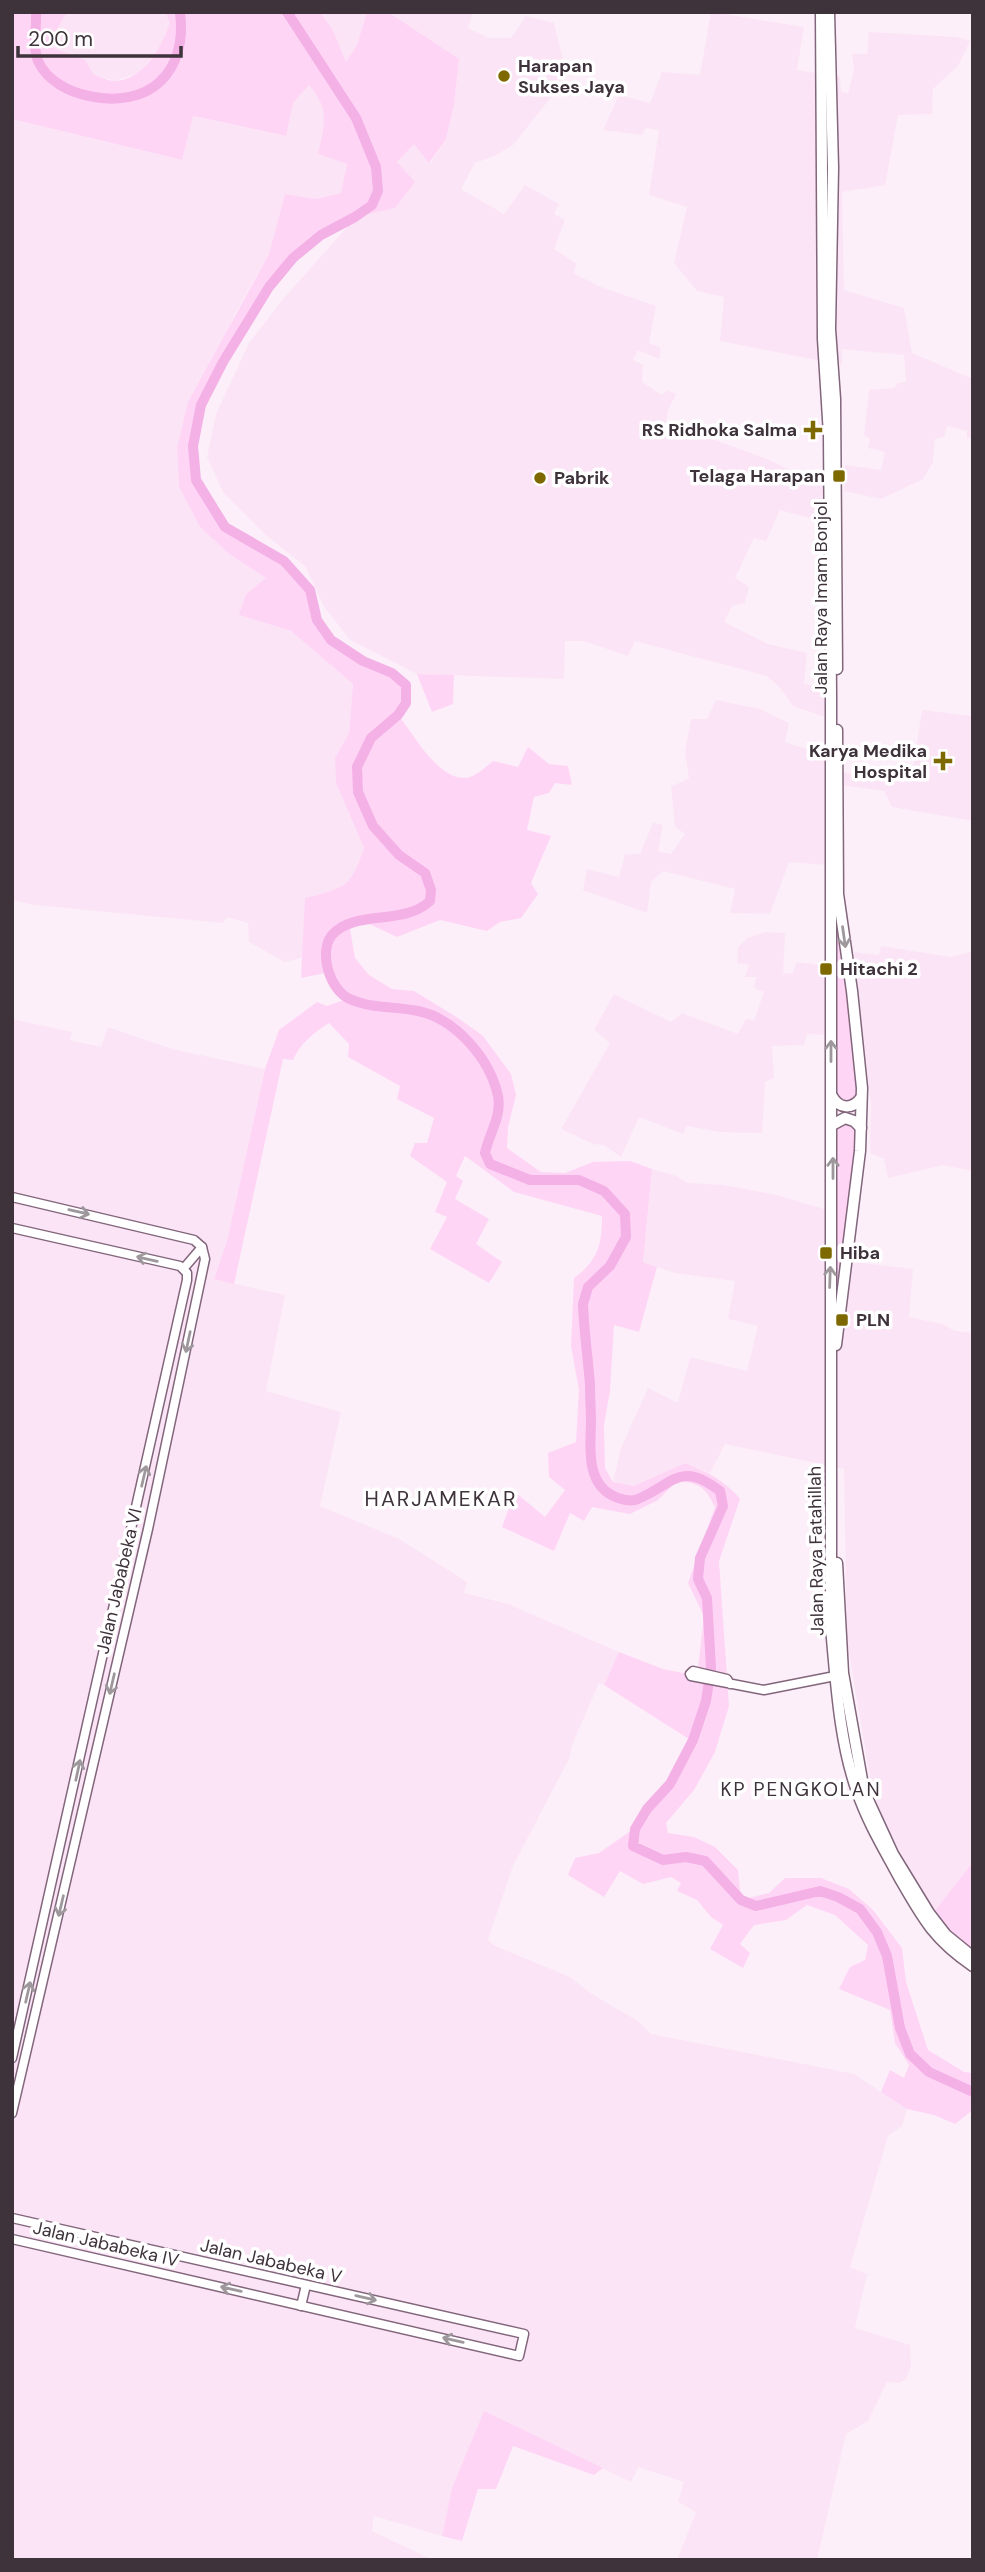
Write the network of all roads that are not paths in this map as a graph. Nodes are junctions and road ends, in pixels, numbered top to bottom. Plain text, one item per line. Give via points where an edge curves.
1 (821, 12) edge
2 (829, 12) edge
3 (834, 703) junction
4 (831, 1096) junction
5 (861, 1098) junction
6 (832, 1125) junction
7 (861, 1128) junction
8 (12, 1197) edge
9 (12, 1228) edge
10 (202, 1248) junction
11 (184, 1268) junction
12 (833, 1454) junction
13 (692, 1674) dead end
14 (835, 1676) junction
15 (973, 1957) edge
16 (973, 1966) edge
17 (12, 2058) edge
18 (12, 2113) edge
19 (12, 2218) edge
20 (12, 2239) edge
21 (306, 2285) junction
22 (301, 2306) junction
23 (519, 2356) joint

1 - 3 highway, Jalan Raya Imam Bonjol via 823,339
2 - 3 highway, Jalan Raya Imam Bonjol
4 -> 3 highway, Jalan Raya Imam Bonjol
3 -> 5 highway, Jalan Raya Imam Bonjol via 838,894 856,1016
4 - 5 highway via 848,1107
4 - 6 highway, Jalan Raya Fatahillah
5 - 7 highway, Jalan Raya Fatahillah
6 - 7 highway via 845,1118
12 -> 6 highway, Jalan Raya Fatahillah
7 - 12 highway, Jalan Raya Fatahillah via 837,1330
8 -> 10 street via 194,1240
11 -> 9 street
10 - 11 street
10 -> 18 street, Jalan Jababeka VI via 204,1267 148,1529
17 -> 11 street, Jalan Jababeka VI via 167,1375 187,1280
12 - 14 highway, Jalan Raya Fatahillah via 830,1600
12 - 15 highway, Jalan Raya Fatahillah via 838,1626 860,1777 893,1854 929,1913 946,1935
13 - 14 street via 769,1690
14 - 16 highway, Jalan Raya Fatahillah via 852,1777 864,1808 923,1920
19 - 21 street, Jalan Jababeka V
22 -> 20 street, Jalan Jababeka IV
21 - 22 street
21 -> 23 street, Jalan Jababeka V via 524,2334
23 -> 22 street, Jalan Jababeka IV

